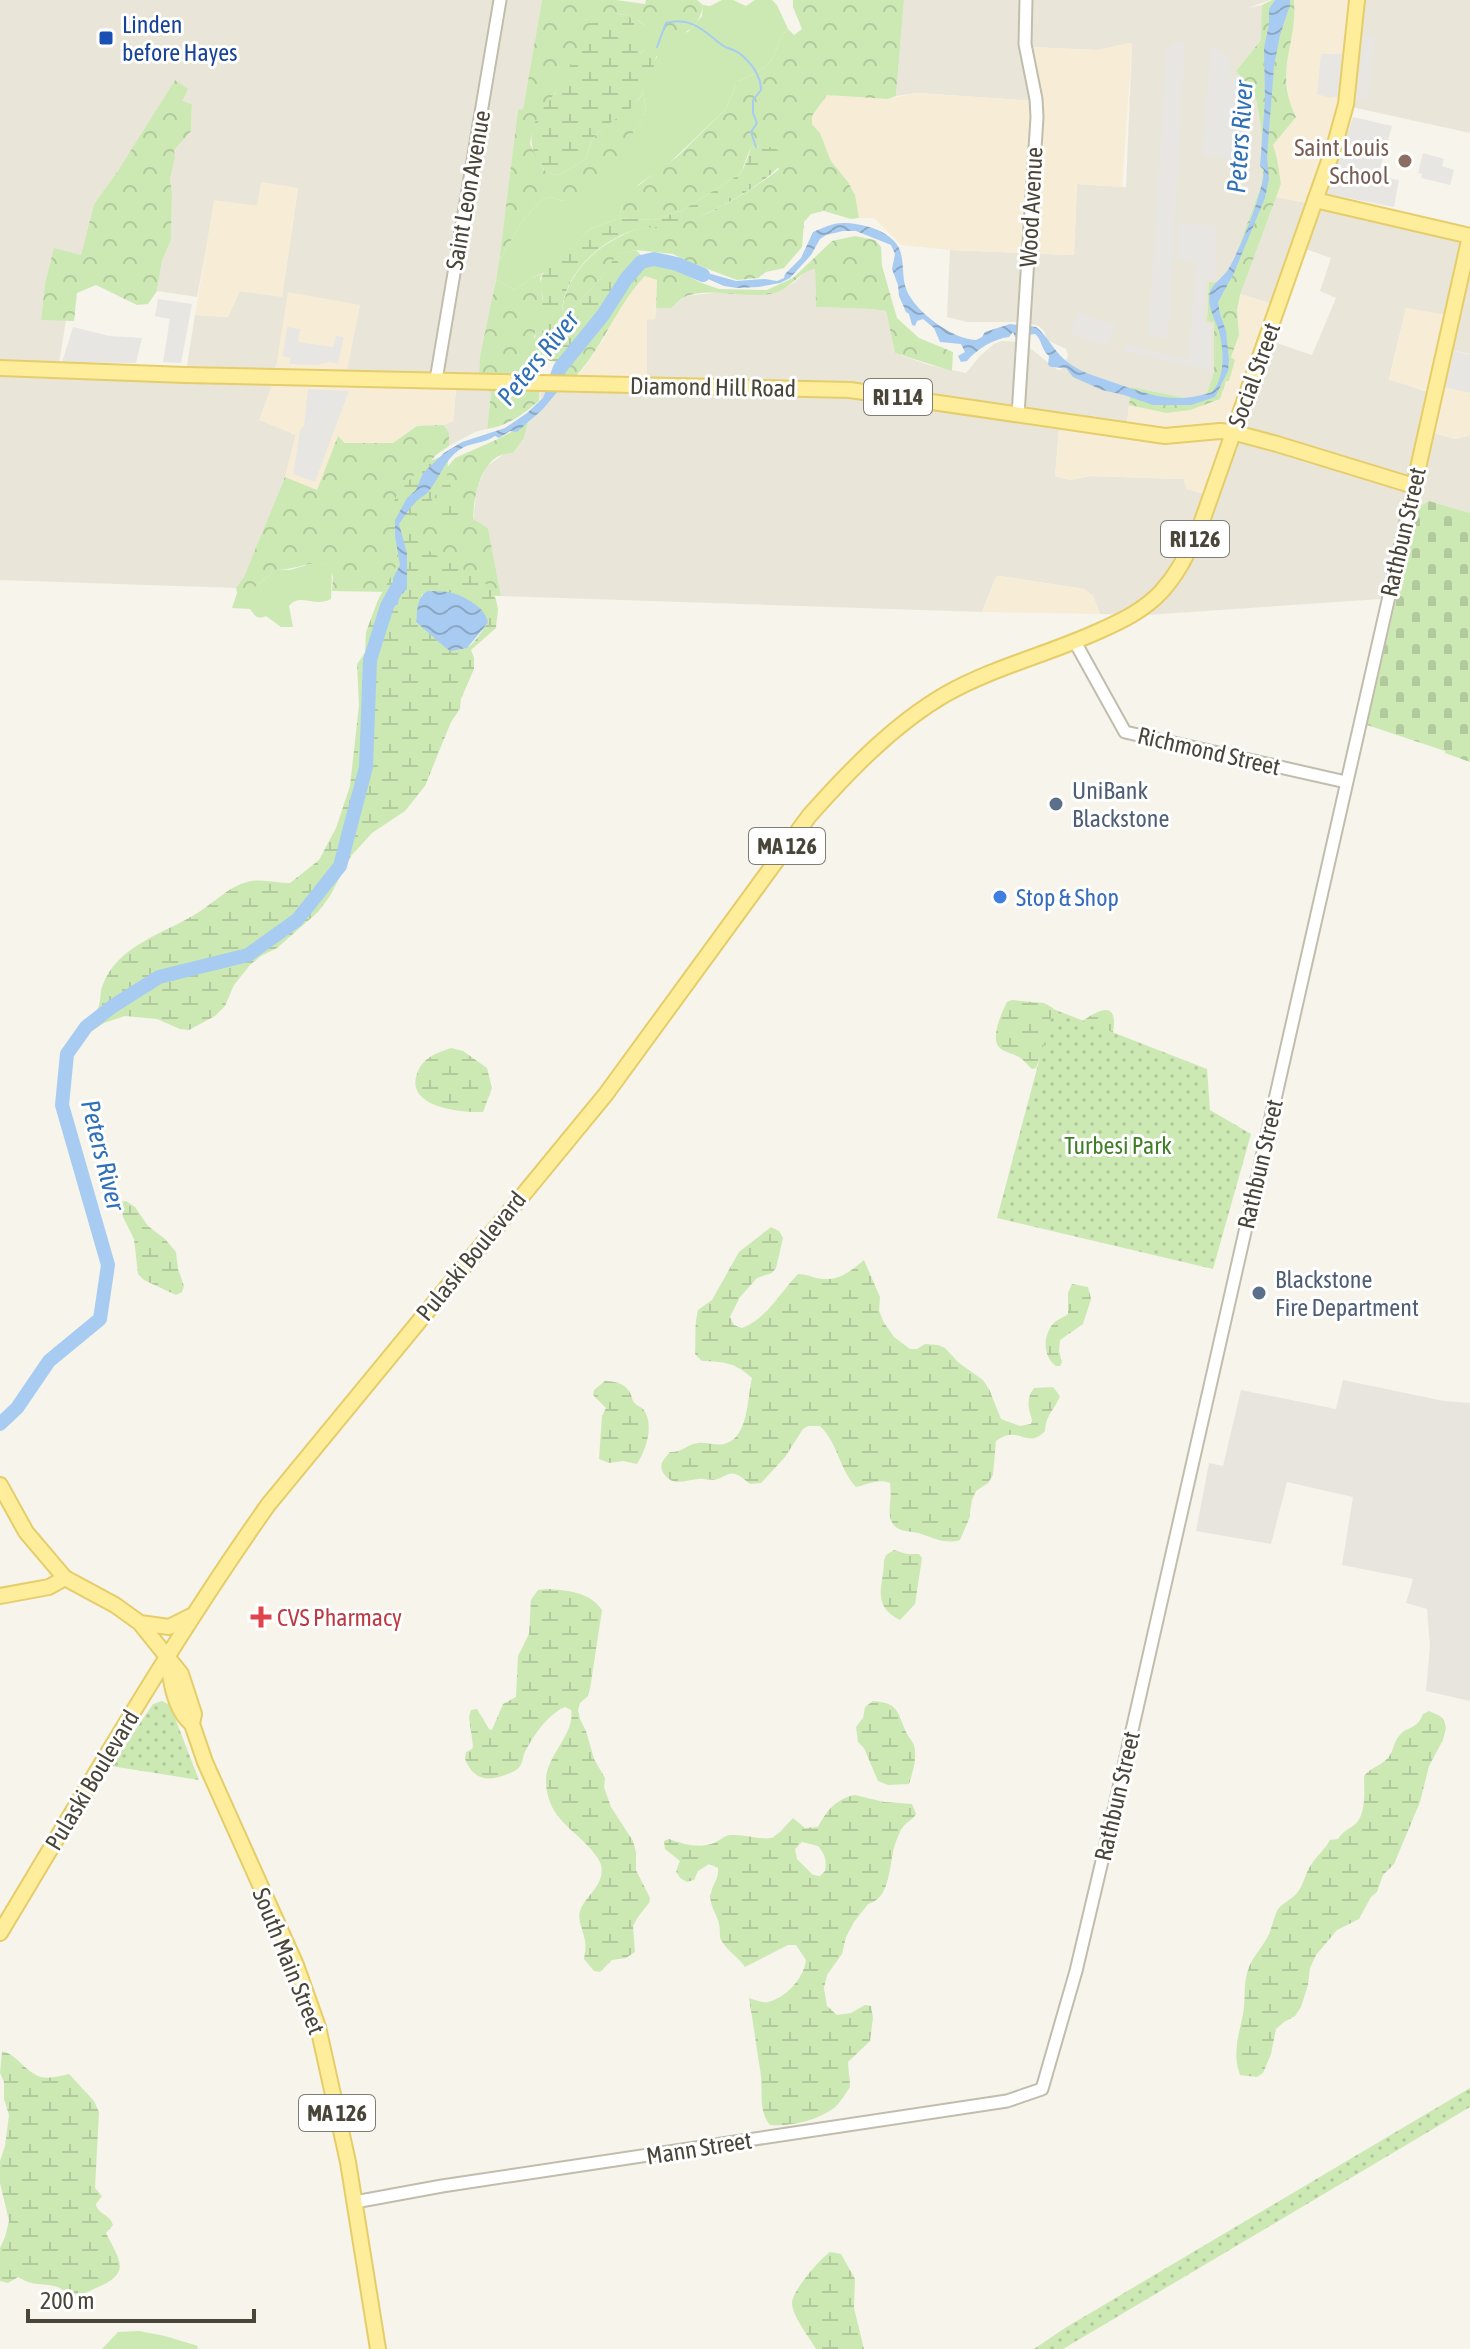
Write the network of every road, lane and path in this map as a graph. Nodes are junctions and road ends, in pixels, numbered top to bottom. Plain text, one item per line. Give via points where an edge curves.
1 (500, 0) edge
2 (1026, 0) edge
3 (1357, 0) edge
4 (1315, 200) junction
5 (1470, 236) edge
6 (0, 368) edge
7 (436, 380) junction
8 (1018, 415) junction
9 (1232, 432) junction
10 (1414, 486) junction
11 (1121, 621) joint
12 (1075, 642) junction
13 (1026, 660) joint
14 (1346, 782) junction
15 (0, 1485) edge
16 (61, 1573) junction
17 (0, 1596) edge
18 (195, 1614) junction
19 (140, 1623) junction
20 (168, 1656) junction
21 (140, 1701) junction
22 (178, 1702) junction
23 (192, 1724) junction
24 (0, 1933) edge
25 (1042, 2089) joint
26 (355, 2202) junction
27 (378, 2349) edge

1 - 7 street, Saint Leon Avenue
2 - 8 street, Wood Avenue via 1025,44 1037,117
3 - 4 main road, Social Street via 1343,119
4 - 5 main road
4 - 9 main road, Social Street
5 - 10 main road, Rathbun Street
6 - 7 main road, Diamond Hill Road / RI 114
7 - 8 main road, Diamond Hill Road / RI 114 via 850,390
8 - 9 main road, Diamond Hill Road / RI 114 via 1165,436
9 - 10 main road, Diamond Hill Road / RI 114
9 - 11 main road, Social Street / RI 126 via 1186,558 1161,592
10 - 14 street, Rathbun Street
11 - 12 main road, Social Street / MA 126
12 - 13 main road, Social Street / MA 126
12 - 14 street, Richmond Street via 1125,732
13 - 18 main road, Pulaski Boulevard / MA 126 via 944,695 893,732 809,816 606,1094 268,1505
14 - 25 street, Rathbun Street via 1111,1823
15 - 16 main road via 26,1532
16 - 17 main road via 49,1587
16 - 19 main road
18 - 19 main road via 169,1627
18 - 20 main road, Pulaski Boulevard / MA 126
19 - 20 main road
20 - 21 main road, Pulaski Boulevard
20 - 22 main road, South Main Street / MA 126
20 - 23 main road, South Main Street / MA 126 via 181,1674 194,1714
21 - 22 main road via 159,1694
21 - 24 main road, Pulaski Boulevard
22 - 23 main road, South Main Street / MA 126
23 - 26 main road, South Main Street / MA 126 via 313,2010
25 - 26 street, Mann Street via 1007,2101
26 - 27 main road, South Main Street / MA 126

